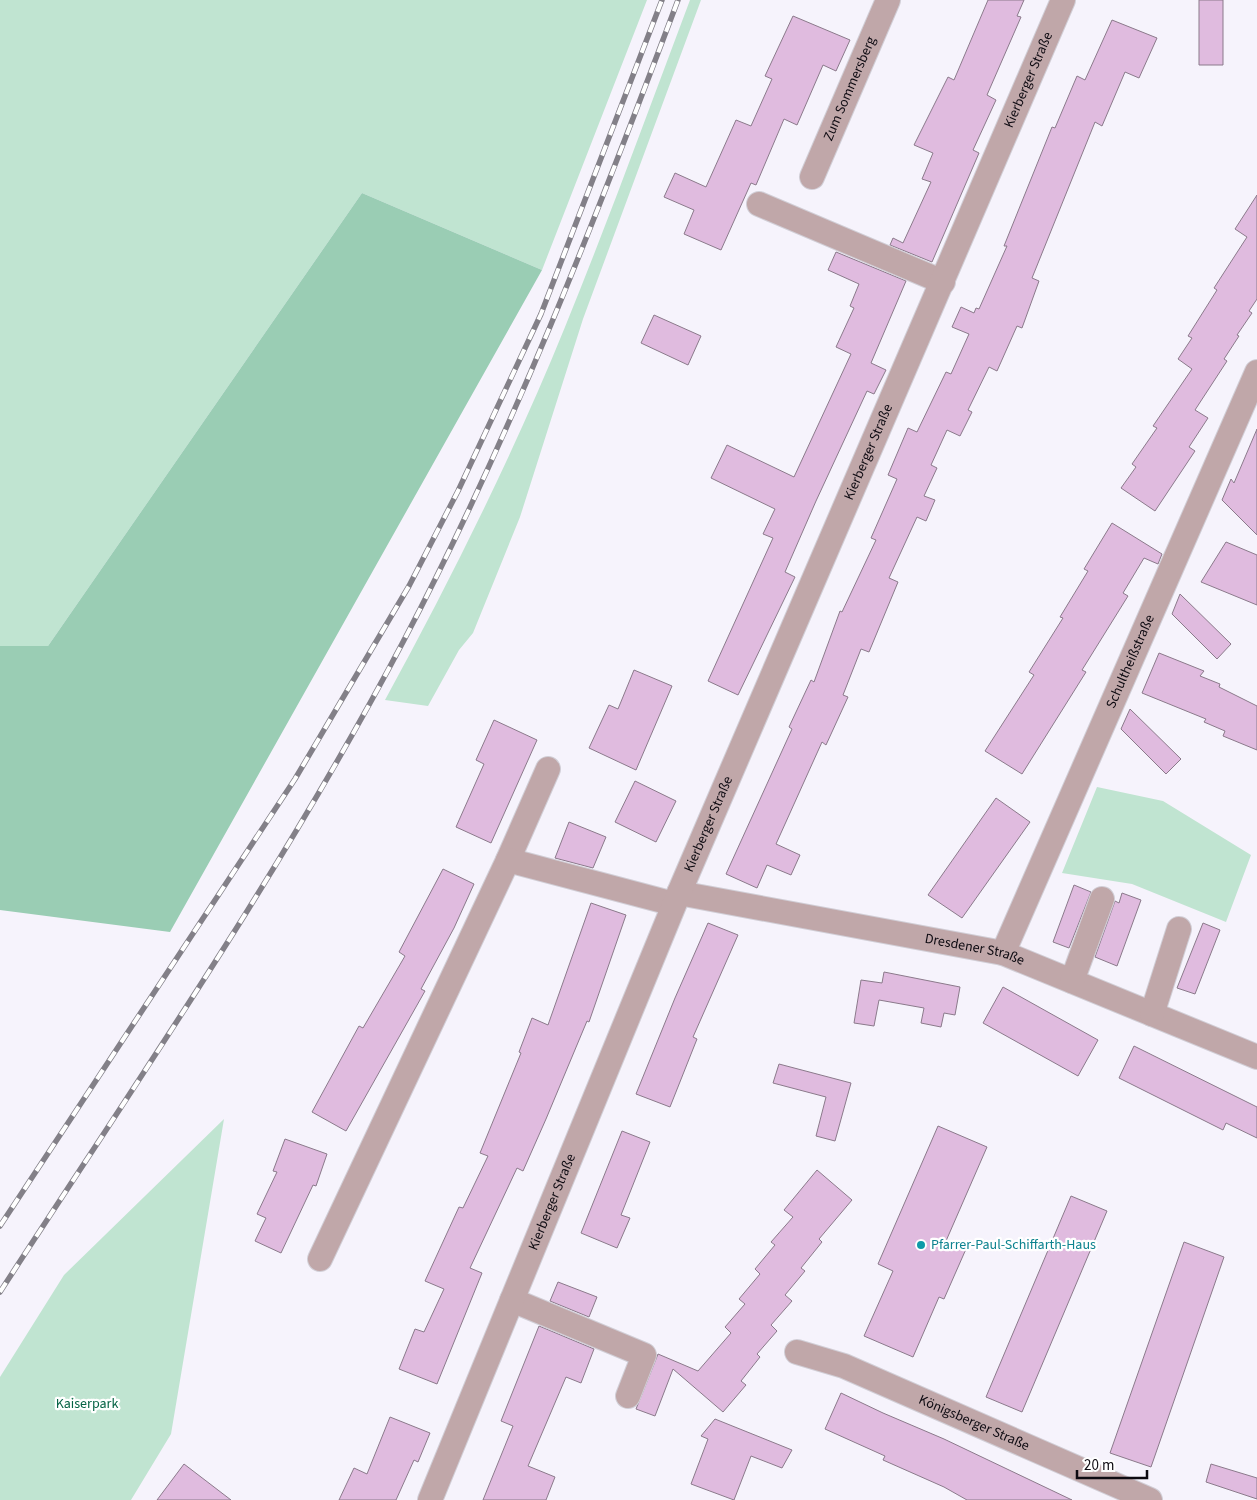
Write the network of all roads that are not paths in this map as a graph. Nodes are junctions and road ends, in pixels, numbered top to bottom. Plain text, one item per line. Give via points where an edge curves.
1 (888, 0) edge
2 (1063, 0) edge
3 (812, 177) dead end
4 (759, 204) dead end
5 (943, 282) junction
6 (1257, 372) edge
7 (548, 769) dead end
8 (508, 860) junction
9 (676, 899) junction
10 (1102, 899) dead end
11 (1179, 929) dead end
12 (1003, 953) junction
13 (1072, 981) junction
14 (1152, 1014) junction
15 (1257, 1057) edge
16 (320, 1259) dead end
17 (512, 1300) junction
18 (797, 1352) dead end
19 (628, 1396) dead end
20 (430, 1500) edge
21 (1150, 1500) edge

1 - 3 street, Zum Sommersberg
2 - 5 street, Kierberger Straße
4 - 5 street
5 - 9 street, Kierberger Straße
6 - 12 street, Schultheißstraße
7 - 8 street
8 - 9 street
8 - 16 street
9 - 12 street, Dresdener Straße
9 - 17 street, Kierberger Straße
10 - 13 street
11 - 14 street
12 - 13 street, Dresdener Straße
13 - 14 street, Dresdener Straße
14 - 15 street, Dresdener Straße
17 - 19 street via 644,1355
17 - 20 street, Kierberger Straße
18 - 21 street, Königsberger Straße via 844,1366

